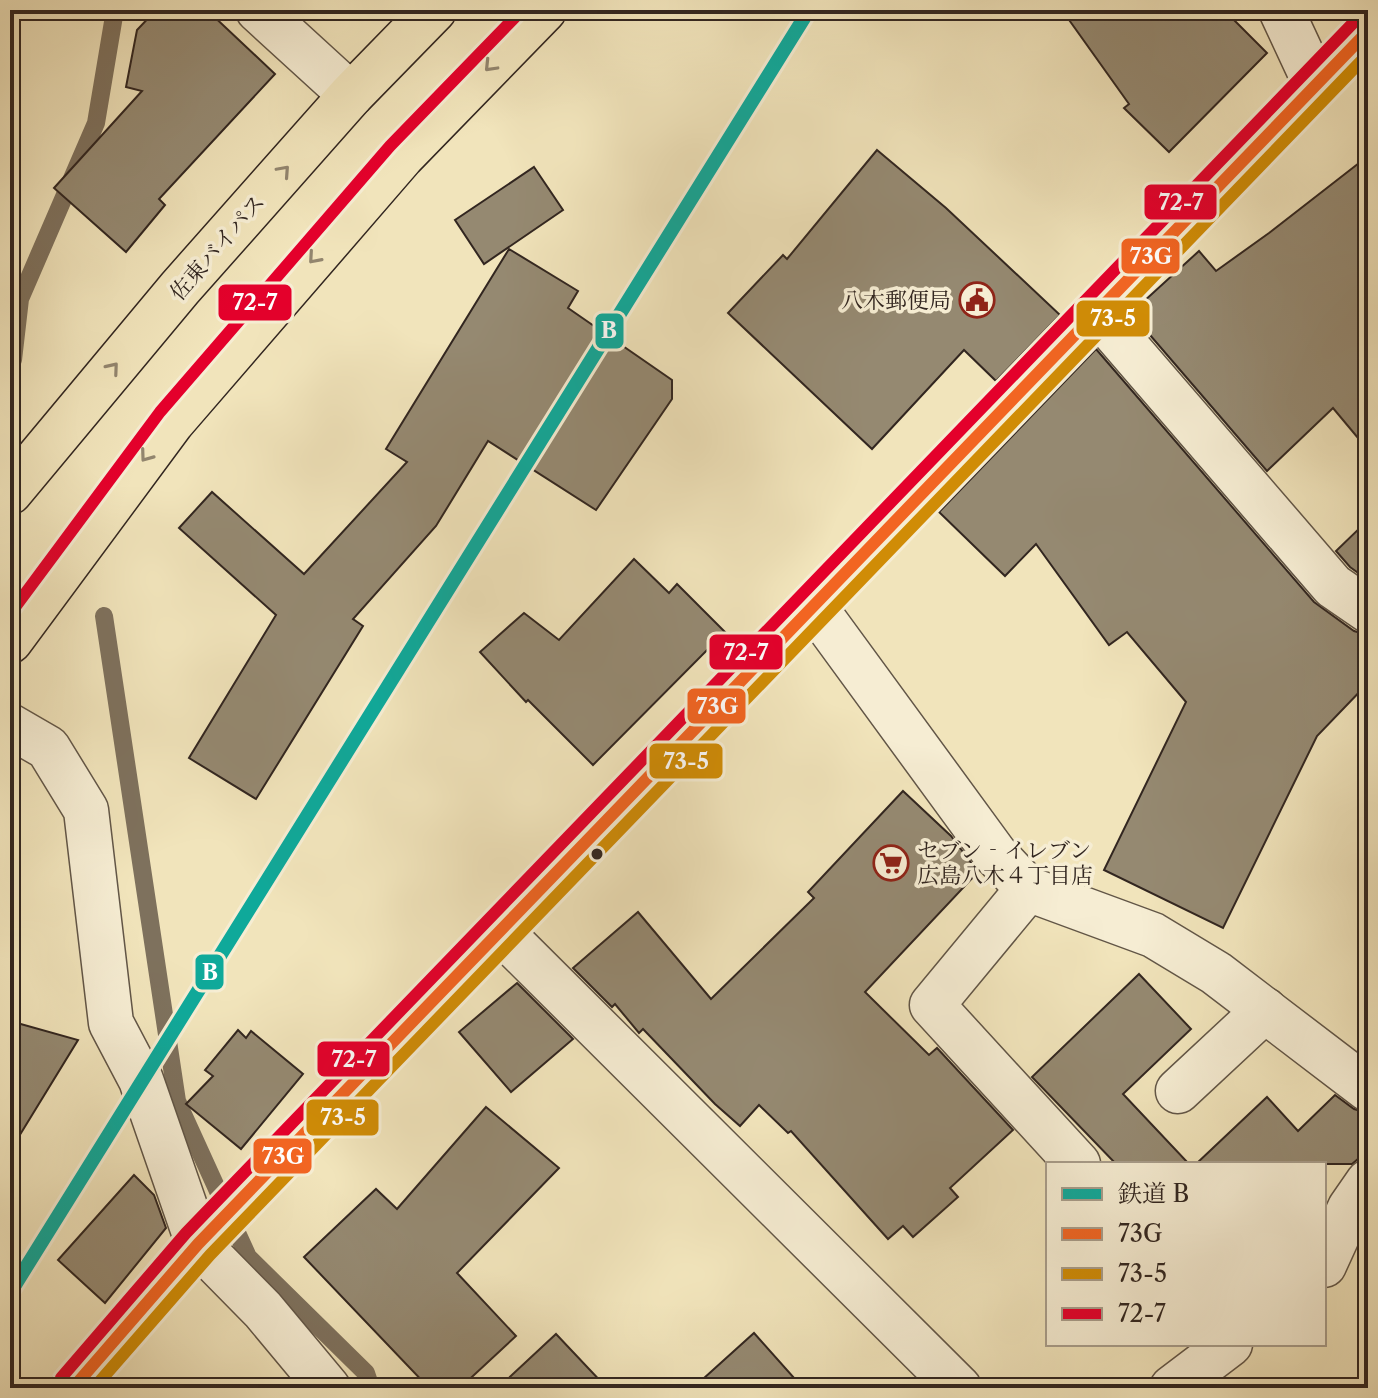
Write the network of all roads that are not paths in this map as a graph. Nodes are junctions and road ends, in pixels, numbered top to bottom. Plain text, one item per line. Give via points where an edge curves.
1 (258, 10) edge
2 (434, 10) edge
3 (544, 10) edge
4 (1281, 10) edge
5 (1368, 31) edge
6 (1315, 83) junction
7 (351, 95) junction
8 (1096, 311) junction
9 (10, 492) edge
10 (813, 605) junction
11 (1368, 610) edge
12 (10, 641) edge
13 (10, 726) edge
14 (1028, 889) junction
15 (499, 930) junction
16 (1265, 1010) junction
17 (1368, 1089) edge
18 (1178, 1091) dead end
19 (1076, 1162) edge
20 (1368, 1182) edge
21 (198, 1244) junction
22 (1326, 1261) edge
23 (1227, 1346) edge
24 (73, 1388) edge
25 (328, 1388) edge
26 (959, 1388) edge
27 (1172, 1388) edge

1 - 7 street
2 - 7 main road, 佐東バイパス
3 -> 12 main road via 402,156 172,422
4 - 6 street
5 - 6 main road
6 - 8 main road
9 -> 7 main road, 佐東バイパス
8 - 10 main road
8 - 11 street via 1333,586
10 - 14 street via 995,854
10 - 15 main road
13 - 21 street via 48,748 86,810 111,1023 141,1080
14 - 16 street via 1153,935
14 - 19 street via 932,1005
15 - 21 main road
15 - 26 street
16 - 17 street
16 - 18 street
20 - 22 street
21 - 24 main road
21 - 25 street via 263,1310
23 - 27 street

